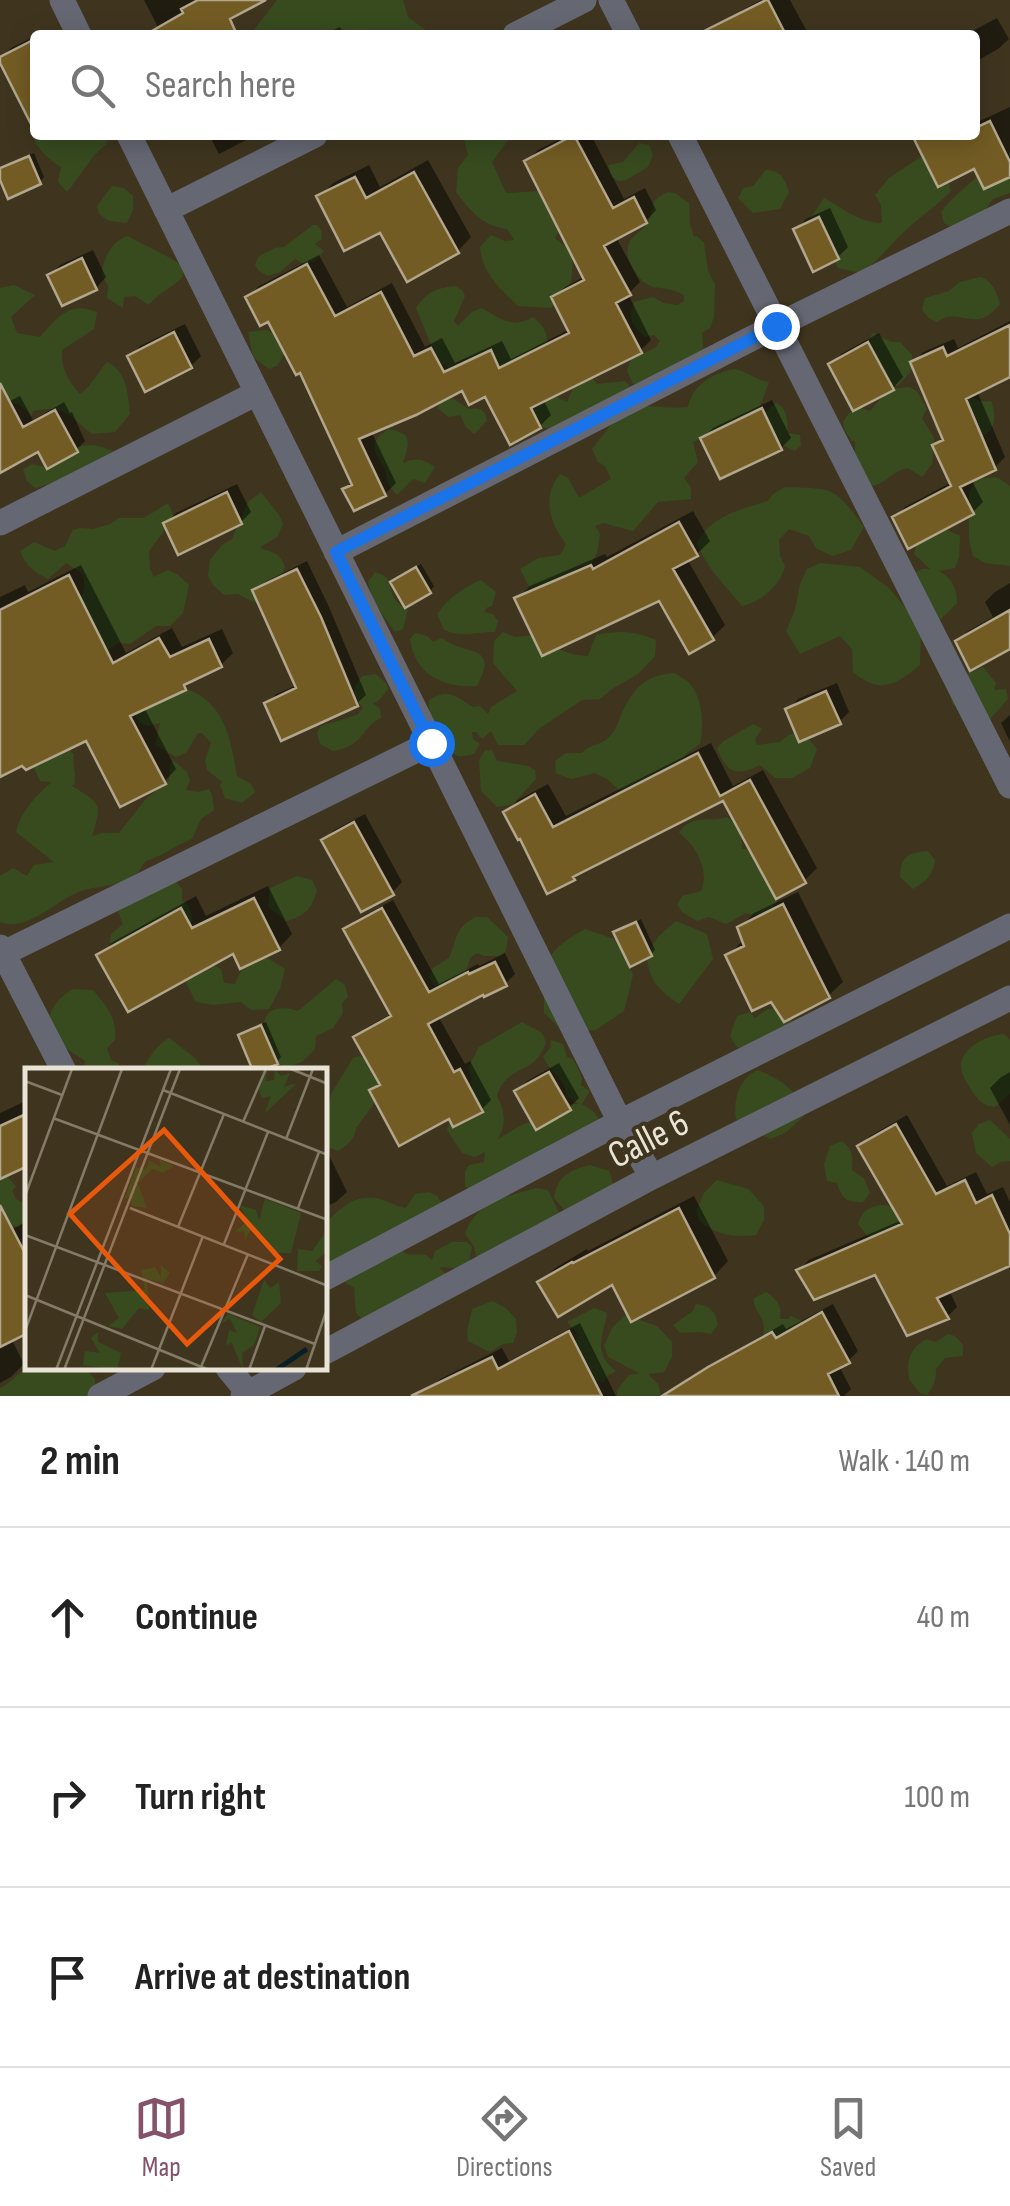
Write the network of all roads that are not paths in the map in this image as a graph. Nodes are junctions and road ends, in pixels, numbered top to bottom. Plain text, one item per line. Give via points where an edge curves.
1 (62, 0) edge
2 (584, 0) edge
3 (611, 0) edge
4 (77, 30) edge
5 (524, 30) edge
6 (626, 30) edge
7 (131, 140) edge
8 (305, 140) edge
9 (683, 140) edge
10 (166, 210) junction
11 (1010, 211) edge
12 (776, 326) junction
13 (257, 393) junction
14 (0, 523) edge
15 (336, 552) junction
16 (431, 743) junction
17 (1010, 786) edge
18 (1010, 926) edge
19 (1, 951) edge
20 (1010, 998) edge
21 (62, 1068) edge
22 (620, 1122) junction
23 (652, 1177) junction
24 (328, 1276) edge
25 (328, 1350) edge
26 (146, 1371) edge
27 (230, 1371) edge
28 (289, 1371) edge
29 (248, 1395) edge
30 (100, 1396) edge

1 - 4 street
2 - 5 street
3 - 6 street
7 - 10 street
8 - 10 street
9 - 12 street
10 - 13 street
11 - 12 street
12 - 15 street
12 - 17 street
13 - 14 street
13 - 15 street
15 - 16 street
16 - 19 street
16 - 22 street
18 - 22 street, Calle 6
19 - 21 street
20 - 23 street, Calle 6
22 - 23 street
22 - 24 street, Calle 6
23 - 25 street, Calle 6
26 - 30 street
27 - 29 street
28 - 29 street

